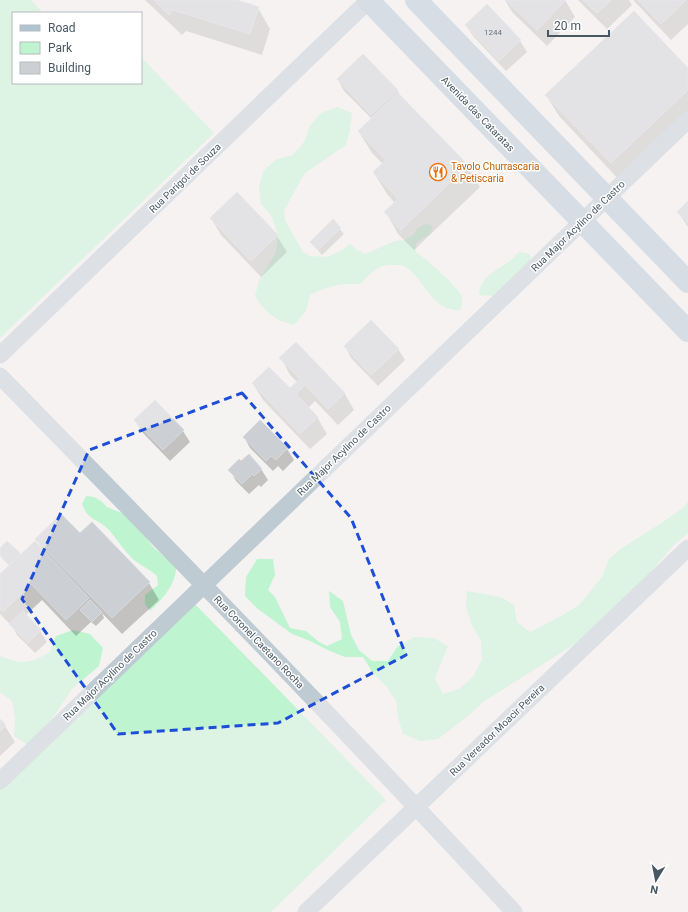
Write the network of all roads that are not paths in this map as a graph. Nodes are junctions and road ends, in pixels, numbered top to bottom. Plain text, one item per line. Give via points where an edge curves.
1 (369, 0) edge
2 (416, 0) edge
3 (688, 120) edge
4 (606, 198) junction
5 (582, 222) junction
6 (688, 282) edge
7 (688, 331) edge
8 (0, 355) edge
9 (0, 376) edge
10 (688, 548) edge
11 (204, 585) junction
12 (0, 781) edge
13 (417, 807) junction
14 (306, 912) edge
15 (514, 912) edge

1 - 5 main road, Avenida das Cataratas
1 - 8 street, Rua Parigot de Souza
2 - 4 main road
3 - 4 street, Rua Major Acylino de Castro
4 - 5 street, Rua Major Acylino de Castro
4 - 6 main road
5 - 7 main road, Avenida das Cataratas
5 - 11 street, Rua Major Acylino de Castro
9 - 11 street, Rua Coronel Caetano Rocha
10 - 13 street, Rua Vereador Moacir Pereira
11 - 12 street, Rua Major Acylino de Castro
11 - 13 street, Rua Coronel Caetano Rocha
13 - 14 street, Rua Vereador Moacir Pereira
13 - 15 street, Rua Coronel Caetano Rocha

